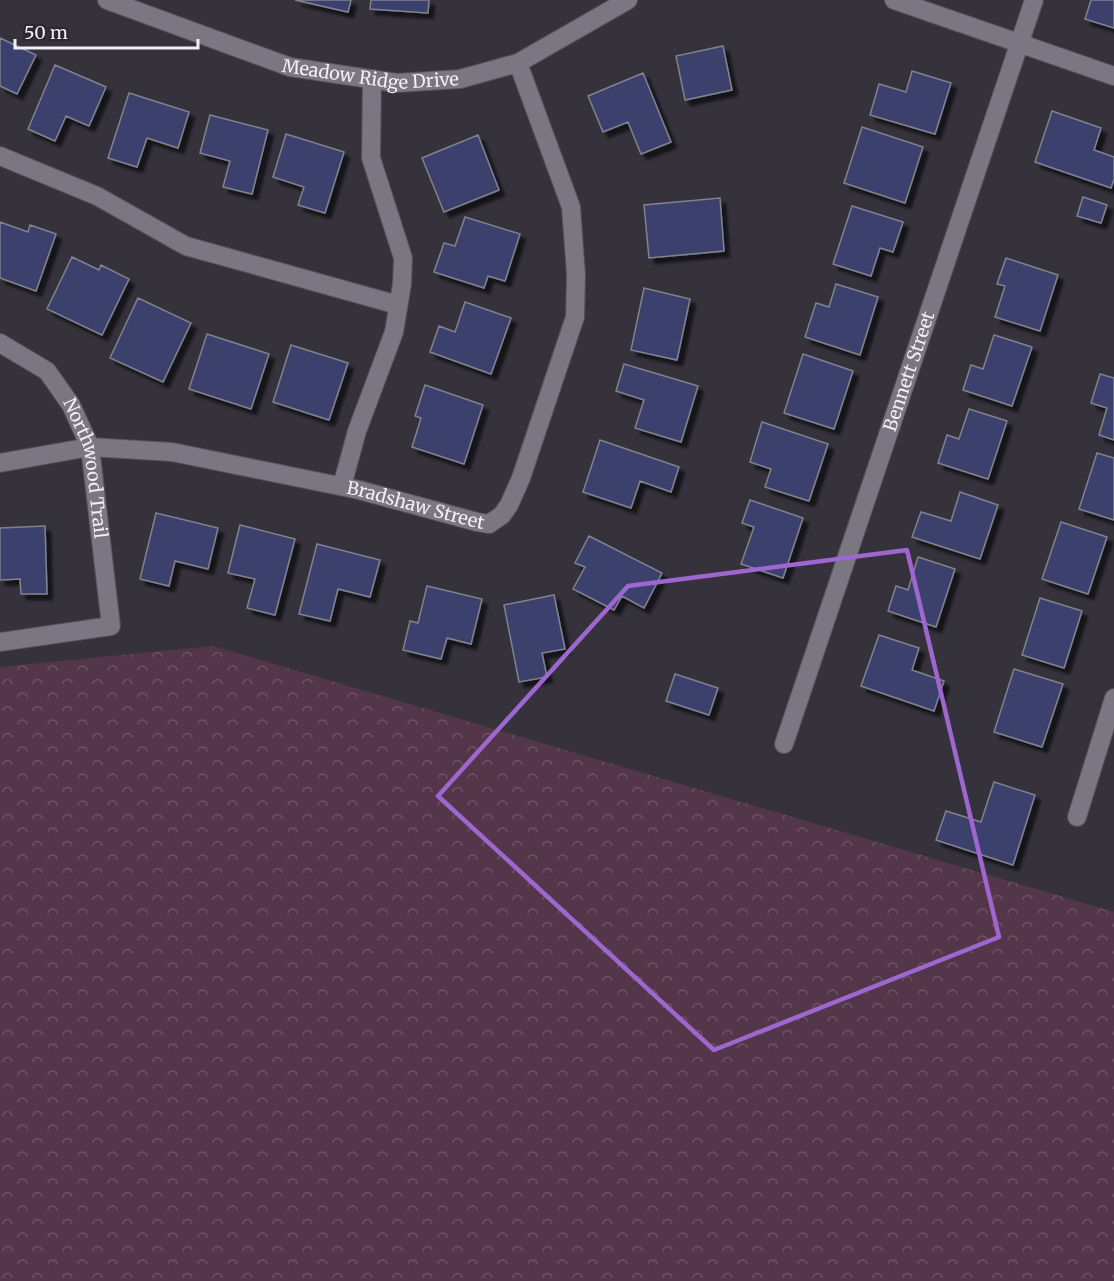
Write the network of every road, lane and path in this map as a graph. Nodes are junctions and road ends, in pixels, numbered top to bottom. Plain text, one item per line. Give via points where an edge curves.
1 (107, 0) edge
2 (628, 0) edge
3 (894, 0) edge
4 (1034, 0) edge
5 (1020, 44) junction
6 (518, 63) junction
7 (1114, 76) edge
8 (372, 79) junction
9 (0, 156) edge
10 (398, 305) junction
11 (0, 343) edge
12 (90, 447) junction
13 (0, 463) edge
14 (342, 486) junction
15 (0, 642) edge
16 (1114, 698) edge
17 (784, 744) dead end
18 (1077, 817) dead end

1 - 8 street, Meadow Ridge Drive via 290,67
2 - 6 street, Meadow Ridge Drive
3 - 5 street
4 - 5 street, Bennett Street
5 - 7 street
5 - 17 street, Bennett Street
6 - 8 street, Meadow Ridge Drive via 460,79 397,83
6 - 14 street, Bradshaw Street via 570,207 576,275 574,316 517,487 505,510 489,524
8 - 10 street via 371,158 403,258
9 - 10 street via 97,196 186,246
10 - 14 street via 394,332 357,431
11 - 12 street, Northwood Trail via 47,371 71,405
12 - 13 street, Bradshaw Street
12 - 14 street, Bradshaw Street via 172,452
12 - 15 street, Northwood Trail via 111,626
16 - 18 street

